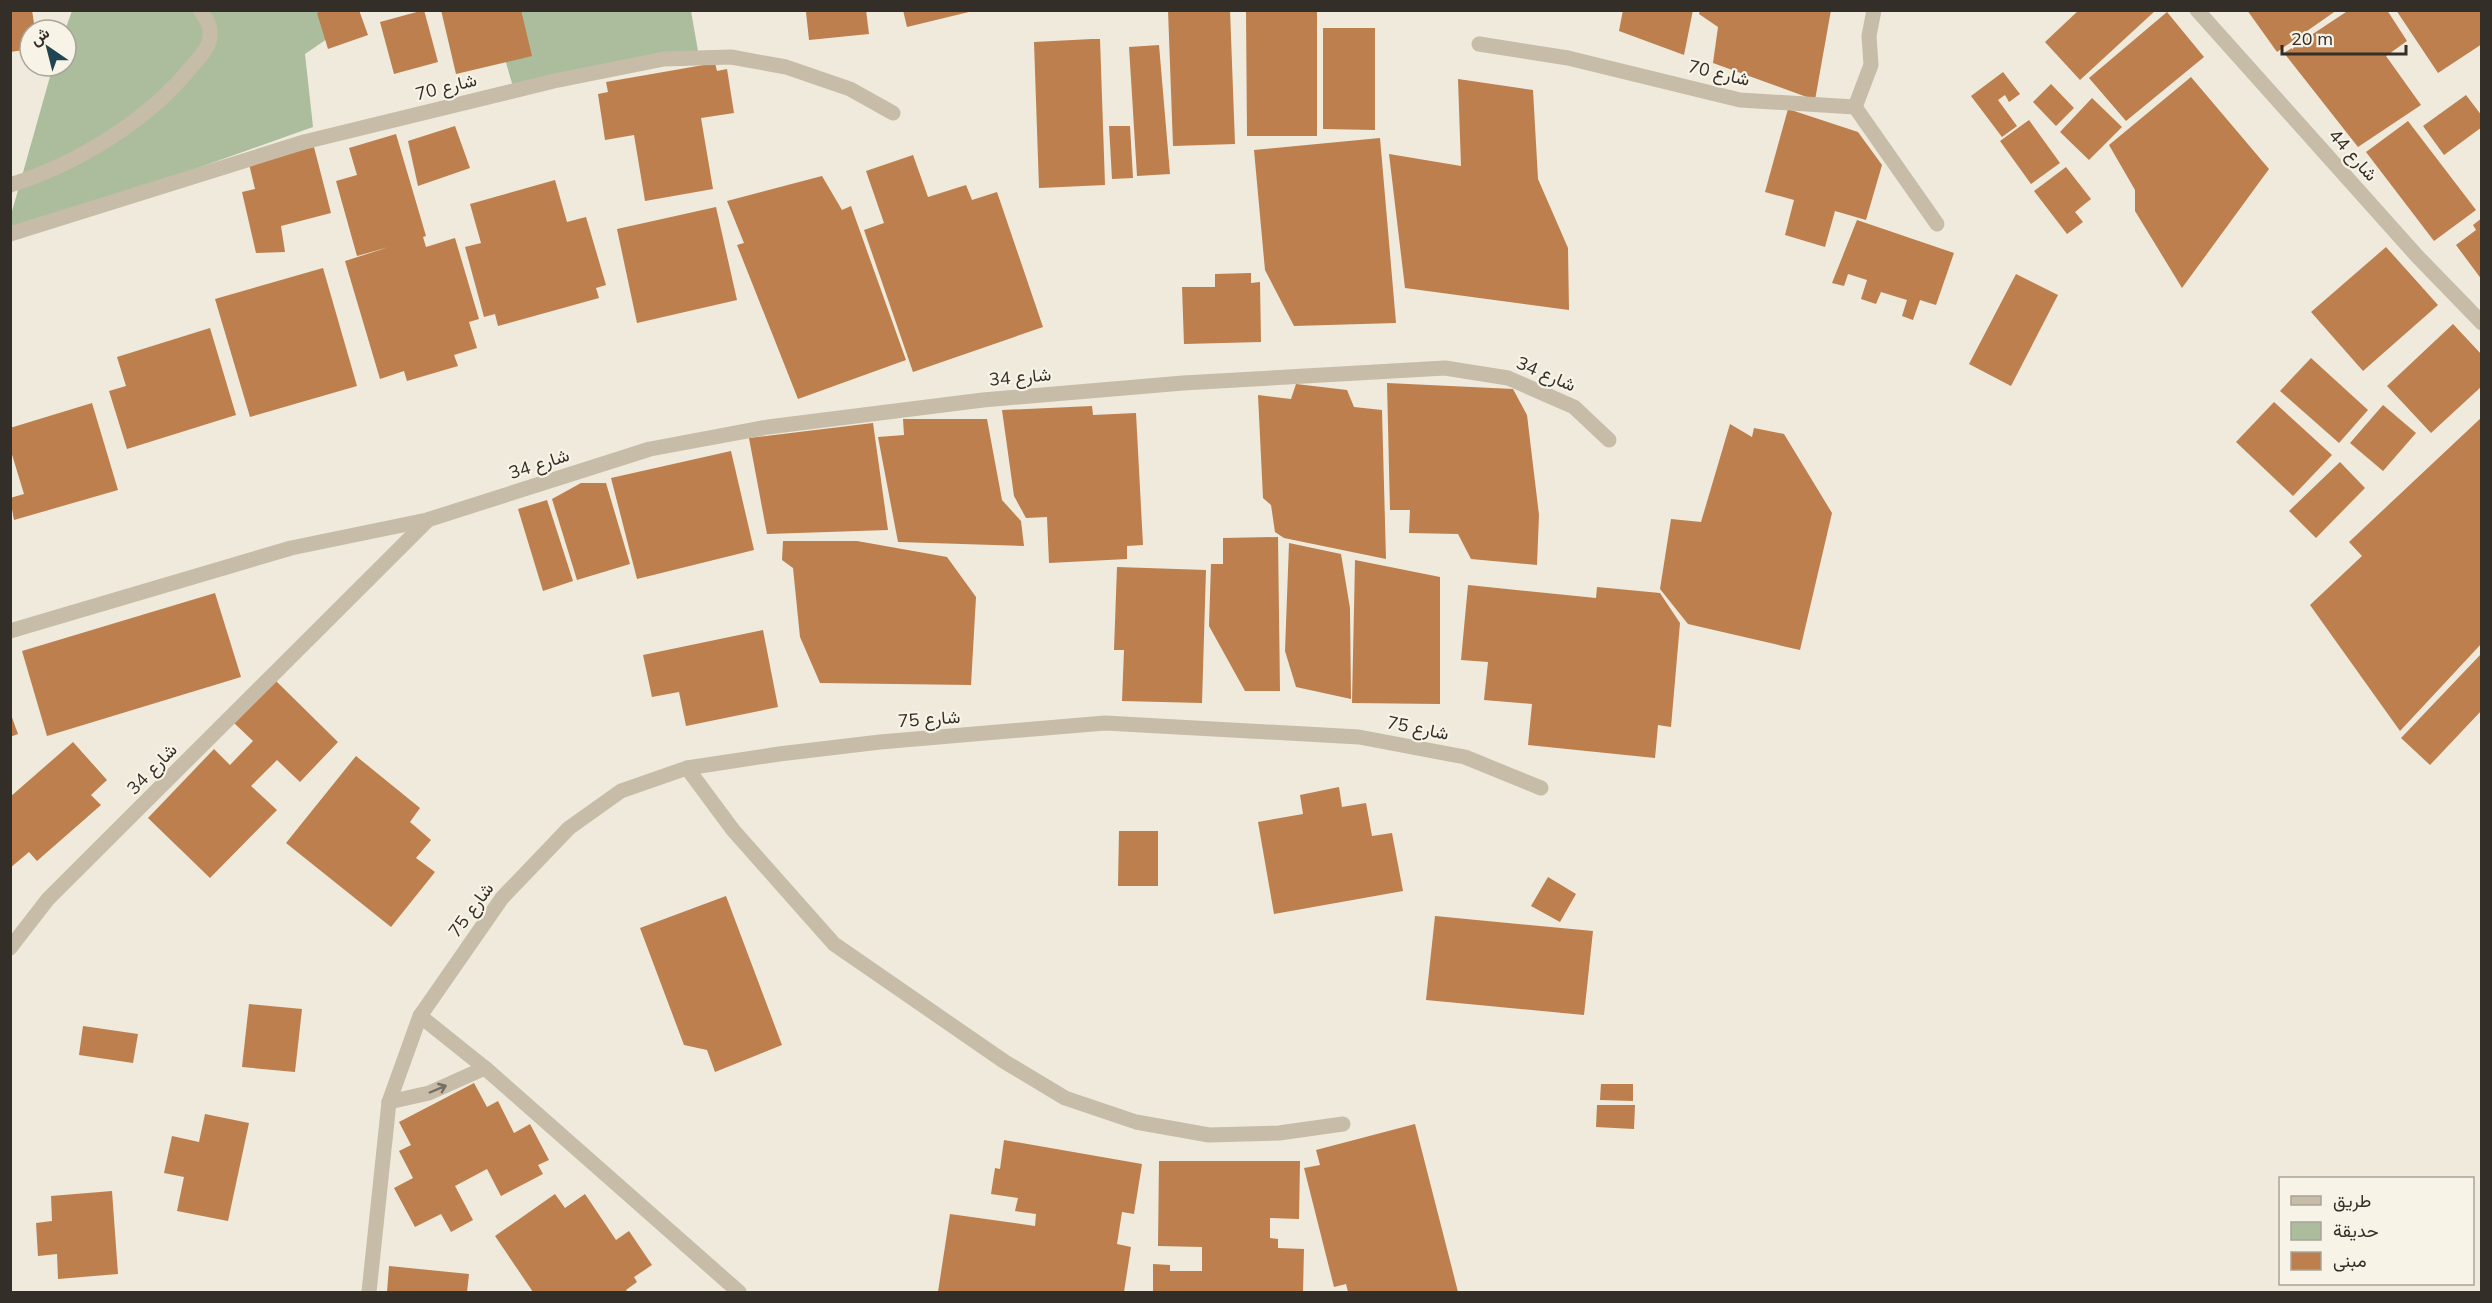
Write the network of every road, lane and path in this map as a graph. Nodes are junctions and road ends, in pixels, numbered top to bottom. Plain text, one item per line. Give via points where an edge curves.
1 (200, 10) edge
2 (1874, 10) edge
3 (2197, 10) edge
4 (1479, 44) dead end
5 (1855, 107) junction
6 (893, 113) dead end
7 (10, 185) edge
8 (1937, 224) dead end
9 (10, 234) edge
10 (2481, 323) edge
11 (1609, 440) dead end
12 (427, 520) junction
13 (10, 632) edge
14 (687, 768) junction
15 (1541, 788) dead end
16 (10, 948) edge
17 (420, 1016) junction
18 (485, 1068) junction
19 (388, 1102) junction
20 (1343, 1124) dead end
21 (369, 1293) edge
22 (739, 1293) edge

1 - 7 street via 211,30 210,42 186,74 146,113 99,145
2 - 5 street via 1869,36 1871,65
3 - 10 street, شارع 44
4 - 5 street, شارع 70 via 1568,58 1740,100
5 - 8 street
6 - 9 street, شارع 70 via 850,89 786,67 731,57 664,59 544,83 304,141
11 - 12 street, شارع 34 via 1574,407 1508,378 1445,368 1183,383 983,400 744,431 650,448
12 - 13 street, شارع 34 via 291,548
12 - 16 street, شارع 34 via 48,899
14 - 15 street, شارع 75 via 880,742 1105,723 1359,736 1465,757
14 - 17 street, شارع 75 via 621,791 569,828 502,898
14 - 20 street via 733,830 834,944 1005,1062 1065,1098 1136,1122 1209,1135 1279,1133
17 - 18 street
17 - 19 street, شارع 75
19 -> 18 street via 429,1093
18 - 22 street
19 - 21 street, شارع 75

